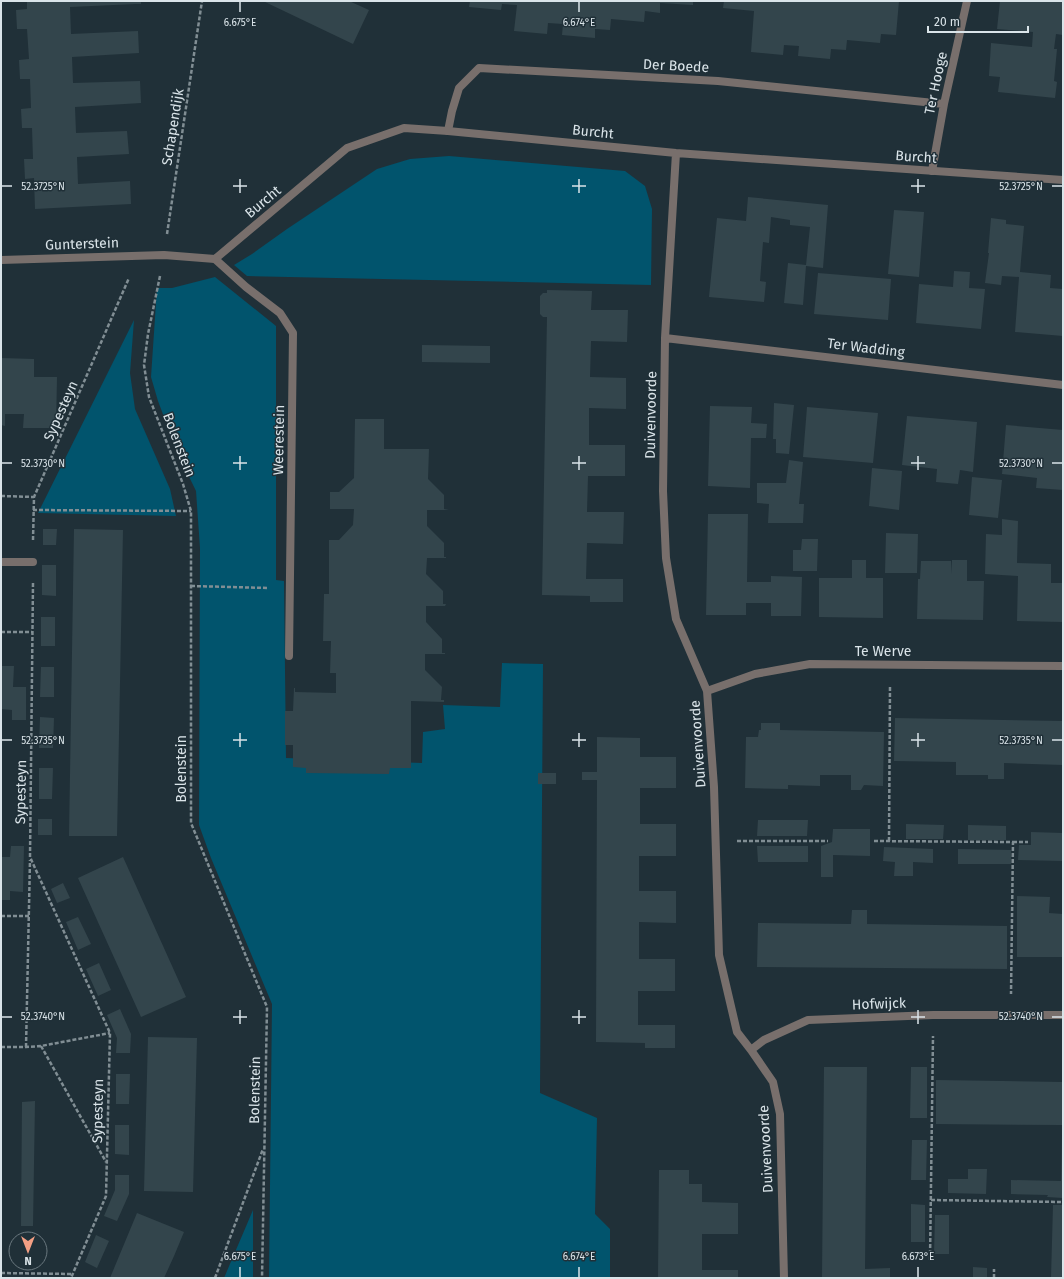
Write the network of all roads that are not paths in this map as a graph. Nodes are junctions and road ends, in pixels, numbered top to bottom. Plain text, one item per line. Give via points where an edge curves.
1 (967, 1) edge
2 (944, 104) junction
3 (448, 131) junction
4 (676, 153) junction
5 (932, 171) junction
6 (1063, 180) edge
7 (215, 259) junction
8 (1, 260) edge
9 (665, 338) junction
10 (1063, 385) edge
11 (1, 562) edge
12 (33, 562) road end
13 (288, 656) dead end
14 (1063, 666) edge
15 (707, 691) junction
16 (1063, 1015) edge
17 (751, 1050) junction
18 (784, 1278) edge

1 - 2 street, Ter Hooge
2 - 3 street, Der Boede via 718,81 479,68 459,88
2 - 5 street, Ter Hooge
3 - 4 street, Burcht
3 - 7 street, Burcht via 404,128 347,148
4 - 5 street, Burcht
4 - 9 street, Duivenvoorde
5 - 6 street, Burcht
7 - 8 street, Gunterstein via 164,255
7 - 13 street, Weerestein via 280,313 293,333
9 - 10 street, Ter Wadding
9 - 15 street, Duivenvoorde via 663,491 666,558 676,619
11 - 12 street
14 - 15 street, Te Werve via 810,664 755,674
15 - 17 street, Duivenvoorde via 714,787 719,955 737,1032
16 - 17 street, Hofwijck via 933,1015 808,1020 764,1040
17 - 18 street, Duivenvoorde via 773,1082 780,1114

